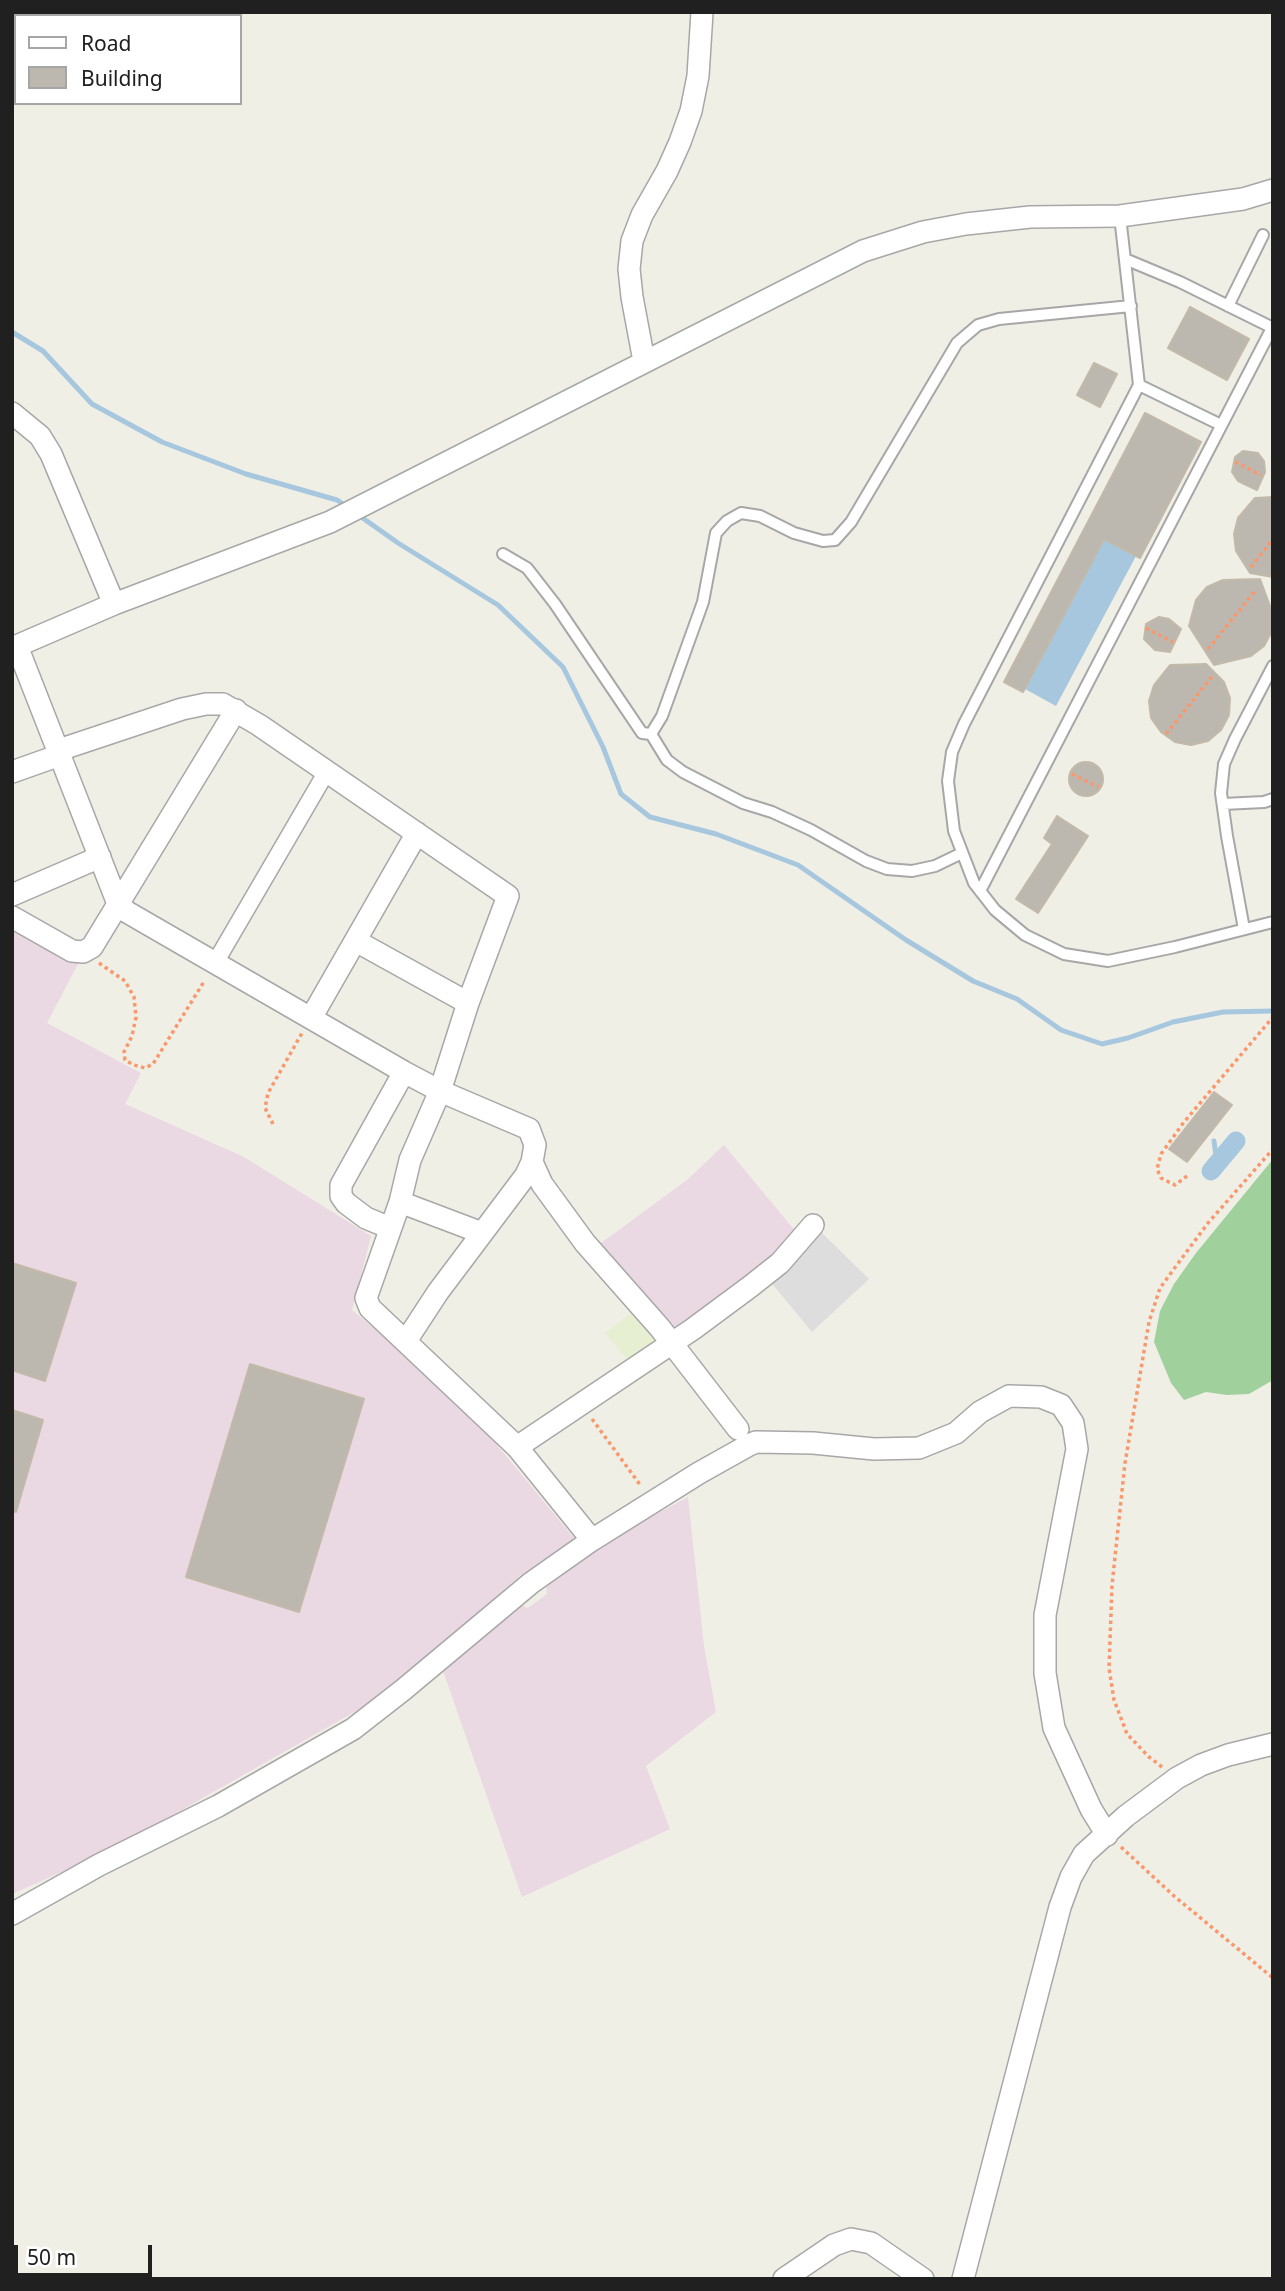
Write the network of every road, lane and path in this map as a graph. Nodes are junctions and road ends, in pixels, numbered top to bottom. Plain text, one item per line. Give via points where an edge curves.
1 (702, 12) edge
2 (1273, 190) edge
3 (1120, 216) junction
4 (1263, 235) dead end
5 (1125, 259) junction
6 (1131, 306) junction
7 (1228, 306) junction
8 (1272, 327) edge
9 (644, 361) junction
10 (1139, 385) junction
11 (12, 413) edge
12 (1221, 425) junction
13 (1235, 462) dead end
14 (1261, 475) dead end
15 (1273, 539) edge
16 (503, 554) dead end
17 (1251, 567) dead end
18 (1256, 590) dead end
19 (114, 604) junction
20 (1146, 628) dead end
21 (1173, 642) dead end
22 (15, 647) edge
23 (1208, 649) dead end
24 (1273, 666) edge
25 (1214, 674) dead end
26 (236, 710) junction
27 (651, 734) junction
28 (1166, 734) dead end
29 (59, 753) junction
30 (327, 771) junction
31 (12, 772) edge
32 (1072, 774) dead end
33 (1099, 787) dead end
34 (1273, 799) edge
35 (1223, 803) junction
36 (417, 833) junction
37 (962, 853) junction
38 (100, 857) junction
39 (980, 891) junction
40 (12, 895) edge
41 (118, 904) junction
42 (12, 917) edge
43 (1273, 922) edge
44 (1244, 929) junction
45 (356, 941) junction
46 (83, 952) junction
47 (215, 964) junction
48 (468, 1003) junction
49 (311, 1018) junction
50 (1272, 1020) edge
51 (404, 1072) junction
52 (440, 1091) junction
53 (273, 1124) dead end
54 (1273, 1149) edge
55 (532, 1162) junction
56 (1187, 1176) dead end
57 (400, 1202) junction
58 (813, 1224) dead end
59 (390, 1228) junction
60 (482, 1233) junction
61 (406, 1341) junction
62 (673, 1343) junction
63 (581, 1404) junction
64 (738, 1429) dead end
65 (517, 1447) junction
66 (652, 1503) junction
67 (592, 1540) junction
68 (1273, 1744) edge
69 (1177, 1778) junction
70 (1107, 1835) junction
71 (12, 1914) edge
72 (1273, 1978) edge
73 (784, 2279) edge
74 (923, 2279) edge
75 (963, 2279) edge

1 - 9 street via 691,111 632,241 629,270
2 - 3 street via 1243,199
3 - 5 lane
3 - 9 street via 1030,217 923,232 863,251
4 - 7 lane
5 - 6 lane
5 - 7 lane
6 - 10 lane
6 - 27 lane via 978,325 957,343 851,522 835,540 794,533 760,516 741,513 727,521 716,533 703,602 662,716
7 - 8 lane
8 - 12 lane
9 - 19 street via 330,522
10 - 12 lane
10 - 37 lane via 952,752 948,781 954,831
11 - 19 street via 40,436 51,454
12 - 39 lane
13 - 14 path
15 - 17 path
16 - 27 lane via 527,568 642,733
18 - 23 path
19 - 22 street
20 - 21 path
22 - 29 street
24 - 35 lane via 1224,764
25 - 28 path
26 - 29 street via 223,704 182,709
26 - 30 street
26 - 41 street
27 - 37 lane via 667,760 683,772 811,830 866,861 887,869 912,870 935,866
29 - 31 street
29 - 38 street
30 - 36 street
30 - 47 street
32 - 33 path
34 - 35 lane
35 - 44 lane
36 - 45 street
36 - 48 street via 508,897
37 - 39 lane
38 - 40 street
38 - 41 street
39 - 44 lane via 995,911 1025,935 1064,954 1108,961
41 - 46 street via 92,947
41 - 47 street
42 - 46 street via 72,951
43 - 44 lane
45 - 48 street
45 - 49 street
46 - 47 path via 125,981 134,997 136,1017 125,1060 145,1068 153,1064
47 - 49 street
48 - 52 street
49 - 51 street
49 - 53 path via 268,1093 265,1108
50 - 56 path via 1161,1154 1157,1169 1161,1178 1175,1185
51 - 52 street
51 - 59 street via 341,1185 346,1203
52 - 55 street via 528,1129 535,1145
52 - 57 street via 410,1160
54 - 69 path via 1208,1223 1160,1288 1149,1322 1125,1463 1112,1584 1109,1668 1114,1700 1127,1734
55 - 60 street
55 - 62 street via 542,1184 585,1243
57 - 59 street
57 - 60 street
58 - 62 street via 767,1274
59 - 61 street via 366,1298 370,1308
60 - 61 street
61 - 65 street
62 - 63 street
62 - 64 street
63 - 65 street
63 - 66 path
65 - 67 street
66 - 67 street
66 - 70 street via 757,1442 919,1448 956,1433 1009,1396 1041,1397 1060,1405 1073,1423 1077,1449 1045,1615 1045,1673 1054,1728
67 - 71 street via 531,1583 353,1729
68 - 69 street via 1228,1755
69 - 70 street
70 - 72 path
70 - 75 street via 1084,1854 1060,1907
73 - 74 street via 834,2245 851,2239 871,2243

